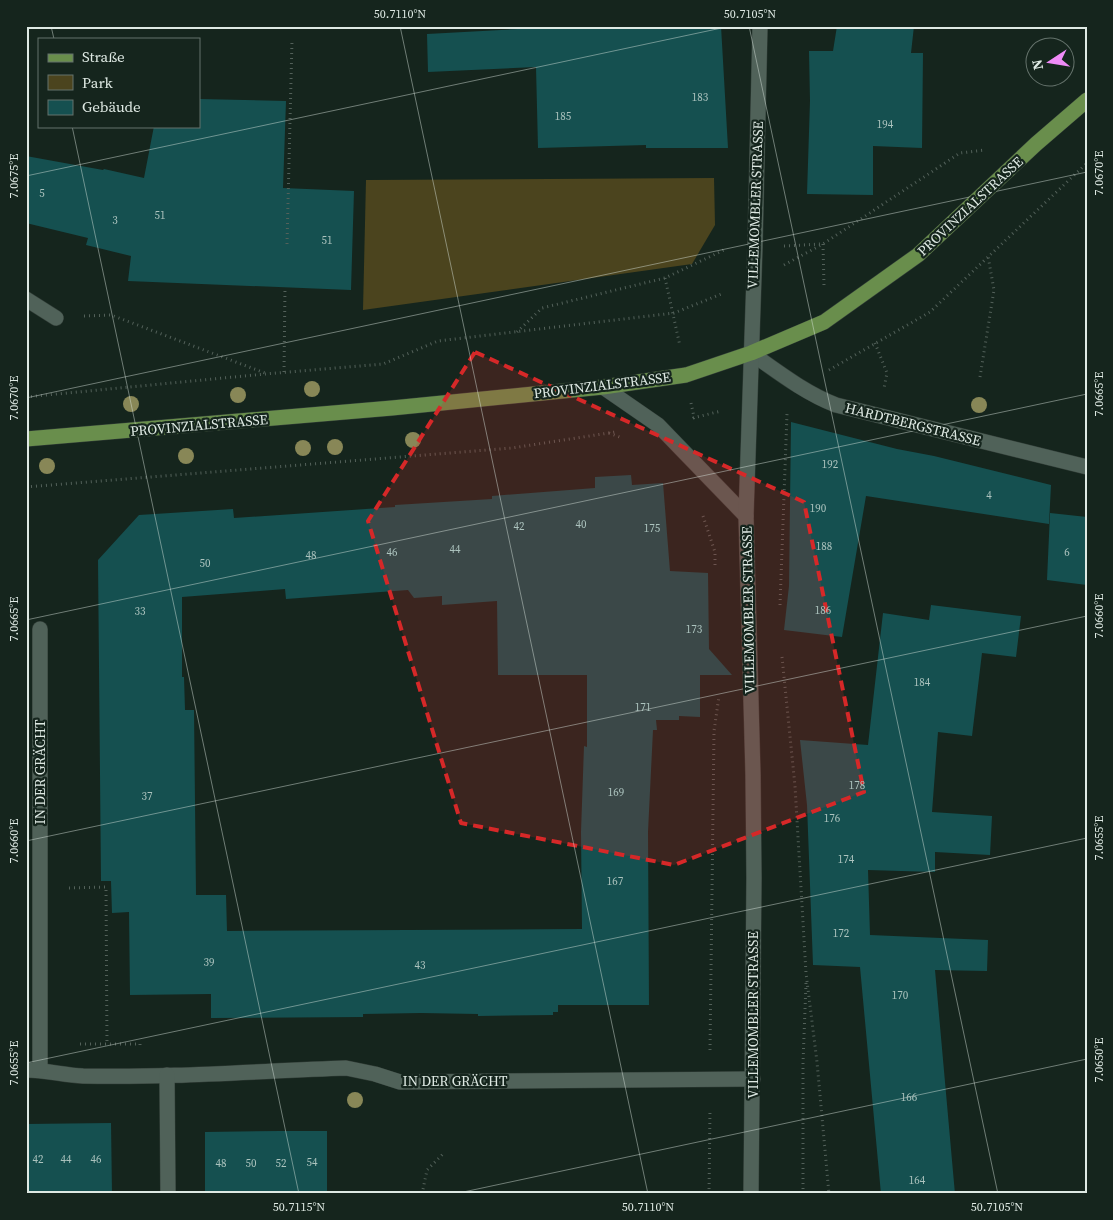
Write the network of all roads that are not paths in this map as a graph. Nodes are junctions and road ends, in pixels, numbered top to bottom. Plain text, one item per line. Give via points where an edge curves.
1 (760, 26) edge
2 (1087, 100) edge
3 (26, 300) edge
4 (56, 318) road end
5 (751, 353) junction
6 (602, 387) junction
7 (26, 439) edge
8 (1087, 467) edge
9 (746, 516) junction
10 (40, 629) dead end
11 (33, 1006) edge
12 (33, 1070) edge
13 (167, 1075) junction
14 (753, 1079) junction
15 (168, 1194) edge
16 (751, 1194) edge

1 - 5 street, VILLEMOMBLER STRASSE
2 - 5 main road, PROVINZIALSTRASSE via 918,255 824,322
3 - 4 street
5 - 6 main road, PROVINZIALSTRASSE via 686,375
5 - 8 street, HARDTBERGSTRASSE via 799,387 836,405
5 - 9 street, VILLEMOMBLER STRASSE
6 - 7 main road, PROVINZIALSTRASSE
6 - 9 street via 658,425
9 - 14 street, VILLEMOMBLER STRASSE via 753,785
10 - 11 street, IN DER GRÄCHT
11 - 12 street, IN DER GRÄCHT
12 - 13 street, IN DER GRÄCHT via 81,1076
13 - 14 street, IN DER GRÄCHT via 346,1068 400,1082
13 - 15 street
14 - 16 street, VILLEMOMBLER STRASSE

